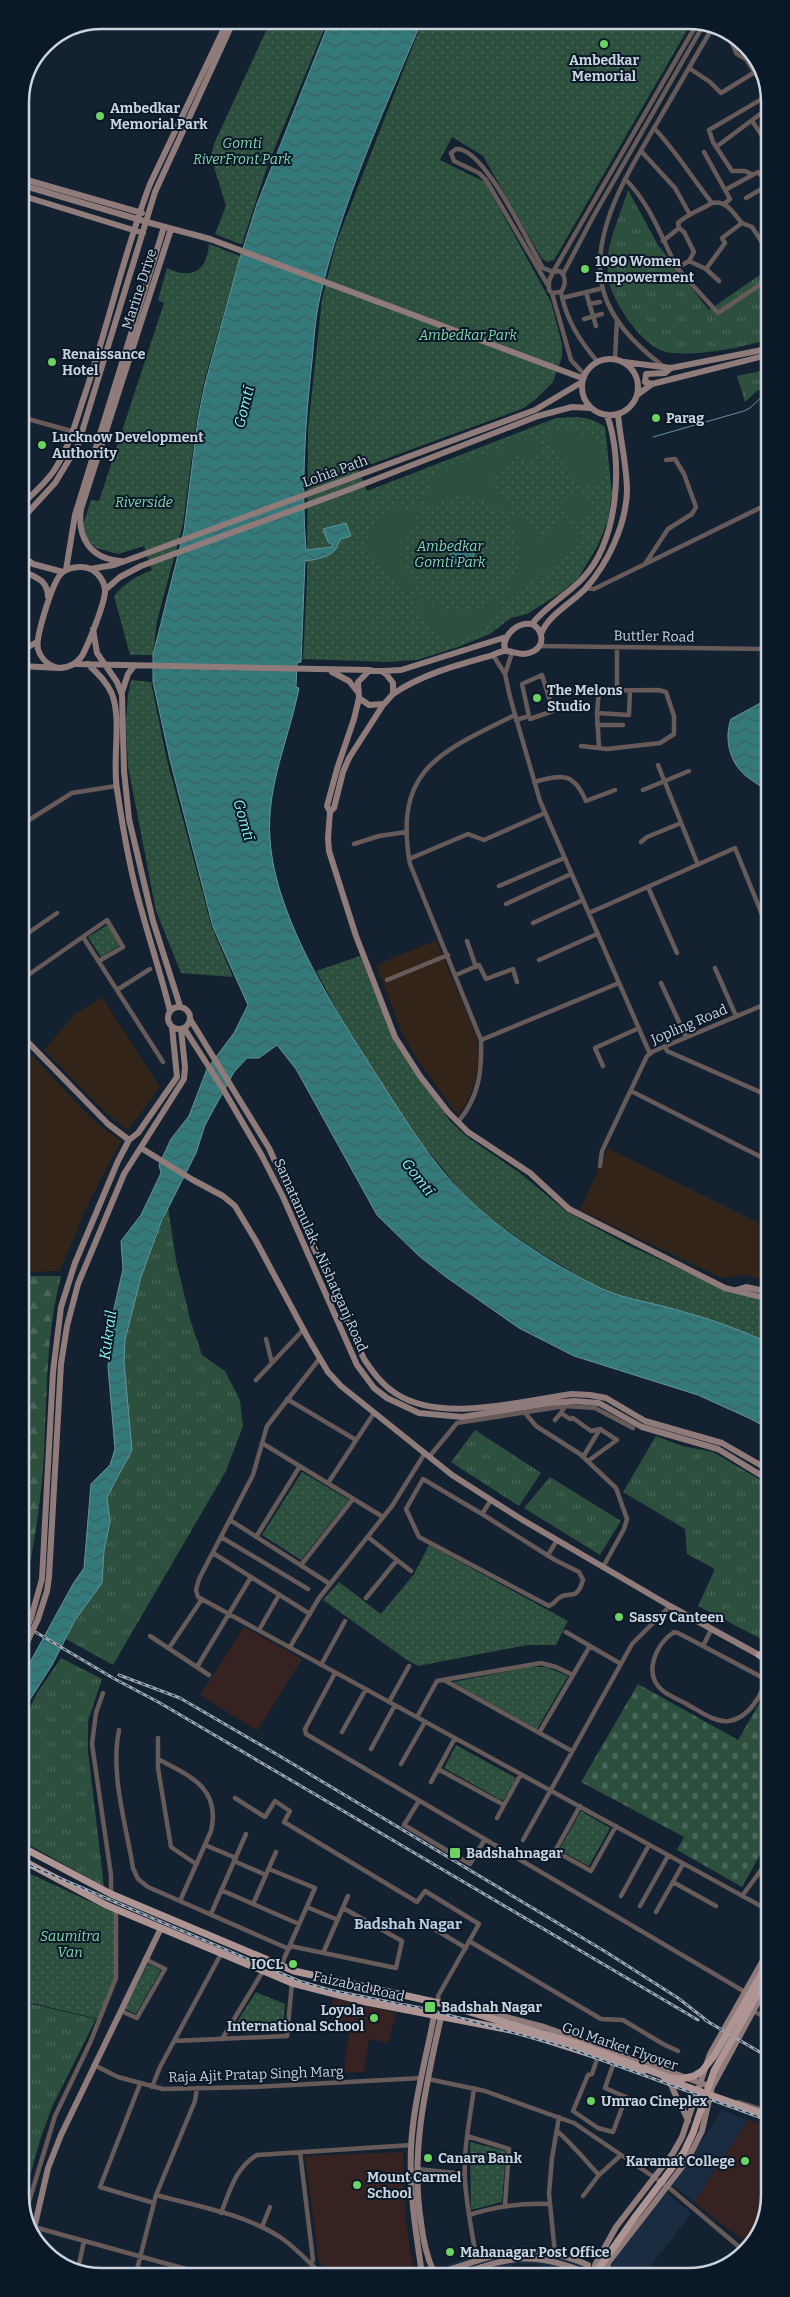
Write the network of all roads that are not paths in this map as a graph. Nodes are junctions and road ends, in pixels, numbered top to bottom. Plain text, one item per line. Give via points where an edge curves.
1 (224, 29) edge
2 (230, 29) edge
3 (694, 29) edge
4 (701, 30) edge
5 (710, 32) edge
6 (732, 44) edge
7 (746, 58) edge
8 (747, 59) edge
9 (689, 68) junction
10 (754, 71) edge
11 (755, 72) edge
12 (761, 100) edge
13 (761, 113) edge
14 (752, 120) junction
15 (654, 128) junction
16 (761, 134) edge
17 (716, 147) junction
18 (641, 151) junction
19 (704, 152) dead end
20 (753, 175) junction
21 (761, 176) edge
22 (625, 179) junction
23 (29, 181) edge
24 (29, 187) edge
25 (761, 188) edge
26 (725, 190) junction
27 (29, 198) edge
28 (746, 198) dead end
29 (712, 203) junction
30 (724, 204) junction
31 (140, 212) junction
32 (689, 213) junction
33 (148, 214) junction
34 (742, 223) junction
35 (168, 228) junction
36 (679, 228) junction
37 (134, 230) junction
38 (143, 233) junction
39 (663, 241) junction
40 (761, 241) edge
41 (529, 250) junction
42 (689, 261) junction
43 (676, 268) junction
44 (706, 269) junction
45 (553, 272) junction
46 (563, 274) junction
47 (719, 282) dead end
48 (761, 284) edge
49 (549, 287) junction
50 (599, 289) dead end
51 (561, 292) junction
52 (586, 292) junction
53 (552, 293) junction
54 (562, 298) junction
55 (600, 302) dead end
56 (589, 304) junction
57 (602, 314) dead end
58 (593, 316) junction
59 (584, 319) dead end
60 (617, 319) junction
61 (596, 326) dead end
62 (761, 350) edge
63 (761, 357) edge
64 (615, 358) junction
65 (598, 361) junction
66 (623, 362) junction
67 (668, 368) junction
68 (583, 378) junction
69 (652, 384) junction
70 (637, 395) junction
71 (591, 408) junction
72 (618, 414) junction
73 (607, 415) junction
74 (29, 419) edge
75 (73, 432) junction
76 (82, 434) junction
77 (666, 460) dead end
78 (29, 494) edge
79 (32, 495) junction
80 (29, 498) edge
81 (761, 507) edge
82 (29, 512) edge
83 (29, 561) edge
84 (125, 561) junction
85 (646, 564) junction
86 (90, 569) junction
87 (64, 571) junction
88 (29, 575) edge
89 (585, 588) junction
90 (105, 590) junction
91 (49, 603) junction
92 (532, 624) junction
93 (93, 629) junction
94 (541, 634) junction
95 (506, 637) junction
96 (38, 642) junction
97 (539, 646) junction
98 (29, 647) edge
99 (617, 647) junction
100 (761, 649) edge
101 (509, 652) junction
102 (493, 655) junction
103 (75, 664) junction
104 (88, 664) junction
105 (105, 664) junction
106 (29, 666) edge
107 (134, 666) junction
108 (60, 668) junction
109 (328, 670) junction
110 (374, 670) junction
111 (382, 671) junction
112 (505, 674) junction
113 (599, 690) junction
114 (617, 690) junction
115 (630, 690) junction
116 (559, 691) dead end
117 (392, 694) junction
118 (122, 695) junction
119 (358, 695) junction
120 (384, 704) junction
121 (597, 713) junction
122 (529, 716) junction
123 (516, 717) junction
124 (598, 725) junction
125 (623, 725) dead end
126 (581, 746) dead end
127 (599, 748) junction
128 (658, 765) dead end
129 (689, 771) dead end
130 (534, 782) junction
131 (665, 782) junction
132 (116, 786) junction
133 (615, 790) dead end
134 (643, 790) dead end
135 (330, 812) junction
136 (545, 813) junction
137 (29, 820) edge
138 (681, 823) junction
139 (406, 832) junction
140 (640, 842) dead end
141 (354, 844) dead end
142 (564, 858) junction
143 (409, 859) junction
144 (698, 865) junction
145 (571, 874) junction
146 (499, 886) dead end
147 (648, 887) junction
148 (583, 900) junction
149 (506, 904) dead end
150 (761, 912) edge
151 (57, 913) dead end
152 (589, 914) junction
153 (534, 923) dead end
154 (29, 932) edge
155 (598, 934) junction
156 (83, 937) junction
157 (467, 941) dead end
158 (677, 954) dead end
159 (448, 956) junction
160 (539, 960) dead end
161 (99, 961) junction
162 (476, 967) junction
163 (715, 968) dead end
164 (150, 969) dead end
165 (29, 975) edge
166 (456, 975) junction
167 (387, 980) dead end
168 (517, 982) dead end
169 (619, 983) junction
170 (661, 983) dead end
171 (117, 990) junction
172 (180, 1006) junction
173 (761, 1006) edge
174 (170, 1011) junction
175 (736, 1016) junction
176 (190, 1019) junction
177 (172, 1027) junction
178 (639, 1028) junction
179 (182, 1029) junction
180 (686, 1037) junction
181 (481, 1040) junction
182 (29, 1043) edge
183 (665, 1046) junction
184 (650, 1054) junction
185 (163, 1062) dead end
186 (603, 1066) dead end
187 (630, 1091) junction
188 (761, 1093) edge
189 (458, 1122) junction
190 (143, 1126) junction
191 (150, 1131) junction
192 (130, 1140) junction
193 (142, 1149) junction
194 (761, 1157) edge
195 (118, 1160) junction
196 (128, 1166) junction
197 (600, 1166) dead end
198 (761, 1294) edge
199 (303, 1330) junction
200 (266, 1339) dead end
201 (320, 1358) junction
202 (272, 1363) junction
203 (256, 1380) dead end
204 (56, 1392) junction
205 (288, 1399) junction
206 (565, 1406) junction
207 (374, 1412) junction
208 (561, 1413) junction
209 (526, 1414) junction
210 (555, 1420) dead end
211 (633, 1428) dead end
212 (600, 1429) junction
213 (356, 1440) junction
214 (262, 1443) junction
215 (427, 1455) junction
216 (583, 1457) junction
217 (588, 1461) junction
218 (761, 1465) edge
219 (300, 1466) junction
220 (761, 1475) edge
221 (328, 1483) junction
222 (353, 1499) junction
223 (491, 1500) junction
224 (482, 1514) junction
225 (383, 1517) junction
226 (230, 1520) junction
227 (221, 1537) junction
228 (256, 1537) junction
229 (368, 1537) junction
230 (557, 1540) junction
231 (213, 1553) junction
232 (548, 1555) junction
233 (397, 1560) junction
234 (301, 1565) junction
235 (603, 1567) junction
236 (411, 1571) dead end
237 (252, 1577) junction
238 (330, 1584) junction
239 (308, 1589) dead end
240 (279, 1595) junction
241 (366, 1598) dead end
242 (202, 1599) junction
243 (670, 1606) junction
244 (230, 1614) junction
245 (310, 1614) junction
246 (345, 1621) dead end
247 (29, 1622) edge
248 (712, 1628) junction
249 (259, 1630) junction
250 (566, 1632) dead end
251 (150, 1636) dead end
252 (29, 1639) edge
253 (590, 1646) junction
254 (703, 1646) junction
255 (169, 1648) junction
256 (290, 1648) junction
257 (759, 1654) edge
258 (621, 1664) junction
259 (321, 1665) junction
260 (409, 1666) dead end
261 (197, 1667) junction
262 (335, 1672) junction
263 (209, 1675) dead end
264 (573, 1675) junction
265 (761, 1677) edge
266 (444, 1680) junction
267 (366, 1689) junction
268 (761, 1691) edge
269 (103, 1693) dead end
270 (389, 1702) junction
271 (395, 1706) junction
272 (417, 1717) junction
273 (425, 1722) junction
274 (119, 1730) dead end
275 (342, 1732) dead end
276 (539, 1733) junction
277 (158, 1738) dead end
278 (455, 1738) junction
279 (371, 1748) dead end
280 (572, 1751) junction
281 (158, 1759) junction
282 (401, 1764) dead end
283 (438, 1769) junction
284 (521, 1774) junction
285 (431, 1782) dead end
286 (550, 1790) junction
287 (235, 1798) dead end
288 (419, 1801) junction
289 (504, 1806) junction
290 (580, 1806) junction
291 (497, 1818) dead end
292 (616, 1826) junction
293 (246, 1834) dead end
294 (485, 1839) junction
295 (523, 1840) dead end
296 (205, 1845) junction
297 (649, 1845) junction
298 (29, 1850) edge
299 (276, 1852) dead end
300 (668, 1856) junction
301 (235, 1860) junction
302 (29, 1864) edge
303 (196, 1864) junction
304 (683, 1864) junction
305 (269, 1869) junction
306 (761, 1870) edge
307 (266, 1876) junction
308 (673, 1882) junction
309 (222, 1890) junction
310 (111, 1894) junction
311 (348, 1896) dead end
312 (621, 1896) dead end
313 (742, 1896) junction
314 (180, 1901) junction
315 (253, 1904) junction
316 (640, 1906) dead end
317 (716, 1906) dead end
318 (761, 1906) edge
319 (307, 1907) junction
320 (343, 1908) junction
321 (116, 1910) junction
322 (656, 1912) dead end
323 (211, 1914) junction
324 (338, 1920) junction
325 (299, 1924) junction
326 (161, 1928) junction
327 (436, 1930) dead end
328 (469, 1941) junction
329 (289, 1947) junction
330 (466, 1948) junction
331 (323, 1953) junction
332 (221, 1954) junction
333 (146, 1959) junction
334 (761, 1964) edge
335 (281, 1966) junction
336 (263, 1971) junction
337 (761, 1975) edge
338 (754, 1976) junction
339 (276, 1977) junction
340 (761, 1979) edge
341 (292, 1983) junction
342 (761, 1988) edge
343 (745, 1992) junction
344 (761, 1996) edge
345 (439, 2003) junction
346 (738, 2004) junction
347 (460, 2008) junction
348 (120, 2011) junction
349 (752, 2011) junction
350 (761, 2015) edge
351 (438, 2016) junction
352 (727, 2024) junction
353 (741, 2032) junction
354 (222, 2039) junction
355 (174, 2041) junction
356 (717, 2042) junction
357 (732, 2049) junction
358 (678, 2051) dead end
359 (598, 2056) junction
360 (614, 2062) junction
361 (94, 2065) junction
362 (425, 2078) junction
363 (670, 2081) junction
364 (140, 2084) junction
365 (152, 2087) junction
366 (699, 2087) junction
367 (712, 2087) junction
368 (197, 2088) junction
369 (474, 2088) junction
370 (711, 2096) junction
371 (734, 2102) junction
372 (761, 2109) edge
373 (761, 2113) edge
374 (578, 2114) junction
375 (559, 2117) junction
376 (761, 2117) edge
377 (688, 2121) junction
378 (574, 2123) junction
379 (557, 2130) junction
380 (468, 2136) junction
381 (415, 2145) junction
382 (300, 2152) junction
383 (621, 2155) junction
384 (417, 2169) junction
385 (465, 2174) junction
386 (599, 2175) junction
387 (655, 2177) junction
388 (667, 2186) junction
389 (156, 2195) junction
390 (583, 2196) dead end
391 (29, 2202) edge
392 (154, 2203) junction
393 (549, 2204) junction
394 (505, 2205) junction
395 (270, 2207) dead end
396 (221, 2213) junction
397 (468, 2215) junction
398 (34, 2224) edge
399 (262, 2227) junction
400 (38, 2231) edge
401 (84, 2241) junction
402 (740, 2247) edge
403 (555, 2253) junction
404 (139, 2257) junction
405 (477, 2261) junction
406 (79, 2264) edge
407 (311, 2264) junction
408 (137, 2268) edge
409 (181, 2268) edge
410 (315, 2268) edge
411 (421, 2268) edge
412 (434, 2268) edge
413 (454, 2268) edge
414 (481, 2268) edge
415 (572, 2268) edge
416 (595, 2268) edge
417 (607, 2268) edge

1 - 31 street via 150,184
2 - 33 street via 165,167
3 - 45 street
4 - 46 street
5 - 9 street
6 - 7 street via 737,54
8 - 10 street
9 - 11 street via 721,93
9 - 15 street
12 - 17 street via 709,130
13 - 14 street
14 - 16 street
14 - 17 street
15 - 18 street
15 - 29 street via 672,146 675,155
17 - 20 street via 732,170 745,170
18 - 22 street
18 - 32 street via 676,188
19 - 26 street
20 - 21 street via 758,172
20 - 26 street
22 - 39 street via 634,188
22 - 60 street via 601,250 600,275 604,294
23 - 31 street
24 - 35 street, bridge
25 - 28 street
26 - 30 street via 730,199
27 - 37 street
29 - 30 street
29 - 32 street via 698,212
30 - 34 street
31 - 33 street
31 - 37 street
32 - 36 street via 678,223
33 - 38 street
34 - 40 street via 752,227
34 - 44 street via 722,238 725,243
35 - 68 street via 210,239
35 - 84 street, Marine Drive via 80,514 82,537 90,548 114,561
35 - 87 street, Marine Drive via 74,514
36 - 39 street
36 - 42 street via 694,252
37 - 38 street
37 - 75 street
38 - 76 street
39 - 43 street
41 - 41 street via 486,180 454,161 453,150 462,149 485,168
41 - 45 street via 543,268
41 - 49 street
42 - 43 street
42 - 44 street
43 - 48 street via 718,313
44 - 47 street
45 - 46 street
45 - 49 street
46 - 51 street via 565,284
49 - 53 street
50 - 52 street
51 - 53 street
51 - 54 street
52 - 54 street
52 - 56 street
53 - 68 street via 571,360
54 - 65 street via 570,324
55 - 56 street
56 - 58 street
57 - 58 street
58 - 59 street
58 - 61 street
60 - 64 street
60 - 67 street via 646,354
62 - 67 street
63 - 69 street
64 - 65 street
64 - 66 street
65 - 68 street
66 - 67 street
66 - 70 street via 635,372
67 - 69 street via 665,373 646,374 645,382
68 - 71 street via 583,396
68 - 84 street, Lohia Path via 535,410
69 - 70 street
70 - 72 street via 633,404
71 - 73 street
71 - 90 street, Lohia Path via 572,407 538,416 140,566 120,576
72 - 73 street
72 - 89 street via 627,491 623,518 613,546
73 - 92 street via 617,485 616,505 608,532 585,577 538,615
74 - 75 street
75 - 76 street
75 - 79 street via 55,470
76 - 82 street via 56,483
77 - 85 street via 675,459 680,465 696,507 689,516 668,529
78 - 79 street
79 - 80 street
81 - 85 street
83 - 87 street, Lohia Path
84 - 86 street, Lohia Path
85 - 89 street via 594,588
86 - 87 street, Lohia Path via 76,567
86 - 90 street via 101,579
87 - 91 street, Marine Drive via 55,584
88 - 91 street via 44,583
89 - 94 street via 548,620
90 - 93 street
91 - 96 street, Marine Drive
92 - 94 street
92 - 95 street via 518,625
93 - 103 street via 85,652
93 - 105 street via 98,653
94 - 97 street
95 - 101 street via 504,645
95 - 111 street via 401,670
96 - 98 street
96 - 108 street via 44,660
97 - 99 street, Buttler Road
97 - 101 street via 531,653
99 - 100 street, Buttler Road
99 - 114 street
101 - 102 street
101 - 112 street
102 - 112 street
102 - 117 street via 420,678
103 - 104 street
103 - 108 street
104 - 105 street
104 - 132 street via 106,682 112,694
105 - 107 street
105 - 118 street
106 - 108 street
107 - 109 street
107 - 118 street via 124,682
109 - 110 street
109 - 119 street via 349,681
110 - 111 street
110 - 119 street via 360,677
111 - 117 street via 393,683
112 - 123 street
113 - 114 street
113 - 116 street
113 - 121 street
114 - 115 street
115 - 121 street via 628,715
115 - 127 street via 666,692 674,716 674,734 660,743
117 - 120 street
118 - 172 street via 129,819 153,921
119 - 120 street via 369,705
119 - 135 street via 354,719 327,806
120 - 135 street via 349,758
121 - 124 street
122 - 122 street via 530,719 553,711 542,676 522,684
122 - 123 street
123 - 130 street
123 - 139 street via 456,744 436,758 423,772 412,795
124 - 125 street
124 - 127 street
126 - 127 street
128 - 131 street
129 - 131 street
130 - 133 street via 559,776 571,780 580,785 586,801
130 - 136 street
131 - 134 street
131 - 138 street
132 - 137 street via 72,793
132 - 174 street via 142,912
135 - 189 street via 328,838 331,858 356,936 395,1037 420,1076
136 - 142 street
136 - 143 street via 484,840 468,834
138 - 140 street
138 - 144 street
139 - 141 street
139 - 143 street
142 - 145 street
142 - 146 street
143 - 159 street
144 - 147 street
144 - 150 street via 735,848
145 - 148 street
145 - 149 street
147 - 152 street
147 - 158 street
148 - 152 street
148 - 153 street
151 - 154 street
152 - 155 street
155 - 160 street
155 - 169 street
156 - 161 street
156 - 161 street via 107,920 123,946
156 - 165 street
157 - 162 street
159 - 166 street
159 - 167 street
161 - 171 street
162 - 166 street
162 - 168 street via 479,965 486,979 513,969
163 - 175 street
164 - 171 street
166 - 181 street
169 - 178 street
169 - 181 street
170 - 180 street
171 - 185 street
172 - 174 street
172 - 176 street via 188,1010
173 - 175 street, Jopling Road
174 - 177 street via 168,1020
175 - 180 street, Jopling Road
176 - 179 street
176 - 218 street, Samatamulak - Nishatganj Road via 269,1148 364,1359 379,1380 395,1394 413,1402 463,1409 572,1394 606,1398 645,1421 722,1443
177 - 179 street
177 - 190 street via 177,1077
178 - 184 street
178 - 186 street via 595,1048
179 - 191 street via 184,1079
179 - 220 street, Samatamulak - Nishatganj Road via 223,1089 276,1185 357,1365 374,1388 418,1413 462,1417 550,1403 599,1403 642,1427 718,1449
180 - 183 street, Jopling Road
181 - 189 street via 479,1083 470,1105
182 - 192 street via 108,1124
183 - 184 street, Jopling Road
183 - 188 street via 667,1051
184 - 187 street, Jopling Road
187 - 194 street
187 - 197 street, Jopling Road via 602,1151
189 - 198 street via 530,1173 569,1209 725,1288
190 - 191 street
190 - 192 street
191 - 193 street
192 - 195 street
193 - 196 street
193 - 199 street via 224,1196 235,1206
195 - 196 street
195 - 204 street via 75,1263 61,1307 56,1345
196 - 204 street via 78,1284
199 - 201 street
199 - 202 street
200 - 202 street
201 - 205 street
201 - 207 street via 341,1386
202 - 203 street
204 - 247 street, bridge via 42,1579
204 - 252 street, bridge via 47,1591
205 - 213 street
205 - 214 street via 267,1426
206 - 208 street
206 - 209 street
206 - 211 street via 595,1408
207 - 213 street
207 - 215 street
208 - 210 street
208 - 212 street via 591,1430
209 - 215 street via 457,1423
209 - 216 street via 536,1426
212 - 216 street
212 - 217 street via 617,1440
213 - 221 street
214 - 219 street
214 - 226 street via 253,1475
215 - 223 street
215 - 225 street
216 - 217 street
217 - 235 street via 616,1488 627,1519
219 - 221 street
219 - 228 street
221 - 222 street
222 - 225 street
222 - 234 street
223 - 224 street
223 - 230 street
224 - 232 street
224 - 232 street via 423,1479 406,1509 420,1537 549,1606 562,1596 578,1592 583,1580 579,1572
225 - 229 street
226 - 227 street
226 - 228 street
227 - 231 street
227 - 239 street
228 - 234 street
229 - 233 street
229 - 238 street
230 - 232 street
230 - 235 street
231 - 237 street
231 - 242 street via 196,1590
233 - 236 street
233 - 241 street
234 - 238 street
235 - 243 street
237 - 240 street
237 - 244 street
238 - 245 street
240 - 245 street
240 - 249 street
242 - 244 street
242 - 255 street
243 - 248 street
243 - 258 street via 632,1644
244 - 249 street
244 - 261 street
245 - 256 street
246 - 259 street
248 - 254 street
248 - 257 street
249 - 256 street
250 - 253 street
251 - 255 street
253 - 258 street
253 - 264 street
254 - 265 street
254 - 268 street via 678,1632 664,1639 652,1670 662,1690 709,1717 728,1721 742,1716 753,1706
255 - 261 street
256 - 259 street
258 - 280 street
259 - 262 street
260 - 270 street
261 - 263 street
262 - 267 street
262 - 288 street via 305,1729 306,1734
264 - 266 street via 541,1663
264 - 276 street
266 - 272 street via 437,1681
266 - 276 street
267 - 270 street
267 - 275 street
269 - 310 street via 96,1713 92,1744
270 - 271 street
271 - 272 street
271 - 279 street
272 - 273 street
273 - 278 street
273 - 282 street
274 - 314 street via 115,1748 116,1770 133,1868 138,1879 148,1887
276 - 280 street
277 - 281 street
278 - 283 street
278 - 284 street
280 - 286 street
281 - 296 street via 198,1782 207,1791 214,1819
281 - 303 street via 171,1847
283 - 285 street
283 - 289 street
284 - 286 street
284 - 289 street
286 - 290 street
286 - 295 street
287 - 328 street via 265,1817 275,1801 290,1811 284,1822 418,1902 425,1891 479,1924
288 - 294 street
288 - 294 street via 404,1825 470,1864
289 - 291 street
290 - 292 street
290 - 292 street via 555,1851 591,1870
292 - 297 street
293 - 301 street
294 - 343 street
296 - 301 street
296 - 303 street
297 - 300 street
297 - 312 street
298 - 310 main road, Faizabad Road
299 - 305 street
300 - 304 street
300 - 316 street
301 - 307 street
301 - 309 street
302 - 321 main road, Faizabad Road
303 - 314 street
304 - 308 street
304 - 313 street
305 - 307 street
305 - 319 street via 315,1888
306 - 313 street
307 - 315 street
308 - 317 street
308 - 322 street
309 - 315 street
309 - 323 street
310 - 335 main road, Faizabad Road
311 - 320 street
313 - 318 street
314 - 323 street
315 - 325 street
319 - 324 street
319 - 325 street
320 - 324 street
320 - 331 street via 402,1941 396,1968
321 - 326 main road, Faizabad Road
321 - 391 street via 116,1978 55,2116
323 - 329 street
324 - 331 street
325 - 329 street
326 - 332 main road, Faizabad Road
326 - 333 street
327 - 330 street
328 - 330 street
328 - 358 street via 601,2019 624,2020
329 - 331 street
329 - 335 street
330 - 345 street via 438,1996
332 - 336 main road, Faizabad Road
332 - 355 street
333 - 348 street
333 - 348 street via 165,1969 137,2018
334 - 338 street
335 - 339 street
335 - 345 main road, Faizabad Road
336 - 339 main road, Faizabad Road
336 - 354 street
337 - 347 main road, Gol Market Flyover, bridge via 714,2056 702,2071 681,2080
338 - 340 street
338 - 343 street
339 - 341 main road, Faizabad Road
341 - 351 main road, Faizabad Road
341 - 354 street via 287,2036
342 - 416 main road, bridge via 714,2071 684,2152 604,2261
343 - 346 street
344 - 349 street
345 - 347 main road, Faizabad Road
346 - 349 street
346 - 352 street
347 - 366 street, Faizabad Road via 472,2008 544,2027
348 - 361 street
349 - 350 street
349 - 353 street
351 - 359 main road, Faizabad Road via 521,2032
351 - 362 street
352 - 353 street
352 - 356 street
353 - 357 street
354 - 355 street
355 - 365 street
356 - 357 street
356 - 366 street
357 - 367 street
359 - 360 main road, Faizabad Road
359 - 374 street via 573,2111
360 - 363 main road, Faizabad Road
360 - 374 street via 605,2088 626,2097 613,2132 598,2128
361 - 364 street, Raja Ajit Pratap Singh Marg
361 - 398 street via 48,2168
362 - 368 street, Raja Ajit Pratap Singh Marg
362 - 369 street, Raja Ajit Pratap Singh Marg
362 - 381 street
363 - 366 main road, Faizabad Road
363 - 377 street
364 - 365 street, Raja Ajit Pratap Singh Marg
364 - 392 street via 100,2187
365 - 368 street, Raja Ajit Pratap Singh Marg
366 - 367 street, Faizabad Road
366 - 370 main road, Faizabad Road
366 - 377 street
367 - 370 street
368 - 389 street
369 - 375 street, Raja Ajit Pratap Singh Marg
369 - 380 street
370 - 371 main road, Faizabad Road
370 - 388 street via 702,2131
371 - 372 street
371 - 373 main road, Faizabad Road
371 - 376 street via 742,2110
374 - 378 street
375 - 378 street, Raja Ajit Pratap Singh Marg
375 - 379 street
377 - 387 street via 673,2153
378 - 383 street, Raja Ajit Pratap Singh Marg
379 - 386 street
379 - 393 street
380 - 385 street
380 - 394 street via 509,2149
381 - 382 street
381 - 384 street
381 - 411 street via 412,2196
382 - 396 street via 256,2155 248,2160 238,2171
382 - 407 street
383 - 386 street
383 - 387 street, Raja Ajit Pratap Singh Marg
384 - 385 street
384 - 412 street via 420,2220 427,2258
385 - 397 street
386 - 390 street
387 - 388 street, Raja Ajit Pratap Singh Marg
387 - 416 street via 616,2227
388 - 402 street, Raja Ajit Pratap Singh Marg
388 - 417 street
389 - 392 street
389 - 396 street
392 - 404 street
393 - 394 street
393 - 403 street
394 - 397 street
395 - 399 street
396 - 399 street
397 - 405 street
399 - 407 street via 281,2238
400 - 401 street
401 - 404 street
401 - 406 street
403 - 405 street via 512,2251
403 - 416 street
404 - 408 street
404 - 409 street
405 - 413 street
407 - 410 street
414 - 415 street via 515,2258 536,2257

